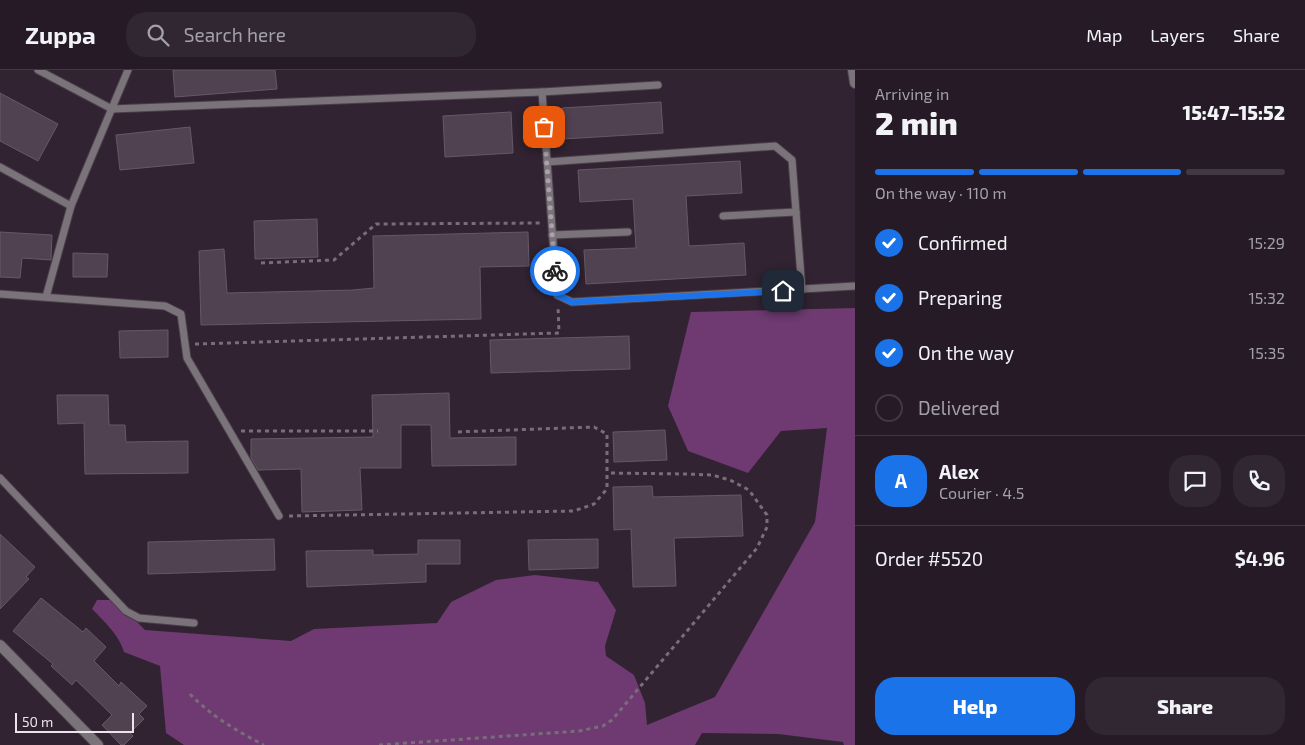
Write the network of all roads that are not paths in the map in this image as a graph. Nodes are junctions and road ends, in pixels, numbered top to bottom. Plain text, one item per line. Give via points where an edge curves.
1 (38, 70) edge
2 (128, 70) edge
3 (853, 70) edge
4 (855, 83) edge
5 (658, 85) dead end
6 (542, 92) junction
7 (112, 109) junction
8 (547, 162) junction
9 (0, 167) edge
10 (71, 206) junction
11 (796, 212) junction
12 (723, 216) dead end
13 (628, 232) dead end
14 (552, 235) junction
15 (855, 286) edge
16 (802, 290) junction
17 (0, 294) edge
18 (46, 297) junction
19 (0, 478) edge
20 (278, 516) road end
21 (194, 623) dead end
22 (0, 645) edge
23 (98, 745) edge

1 - 7 lane
2 - 7 lane
3 - 4 street
5 - 6 lane
6 - 7 lane
6 - 8 lane
7 - 10 lane
8 - 11 lane via 775,146 792,160
8 - 14 lane
9 - 10 lane
10 - 18 lane
11 - 12 lane
11 - 16 lane
13 - 14 lane
14 - 16 lane via 557,295 572,302
15 - 16 lane
17 - 18 lane
18 - 20 lane via 165,306 181,314 187,358
19 - 21 lane via 126,612 139,618
22 - 23 street

